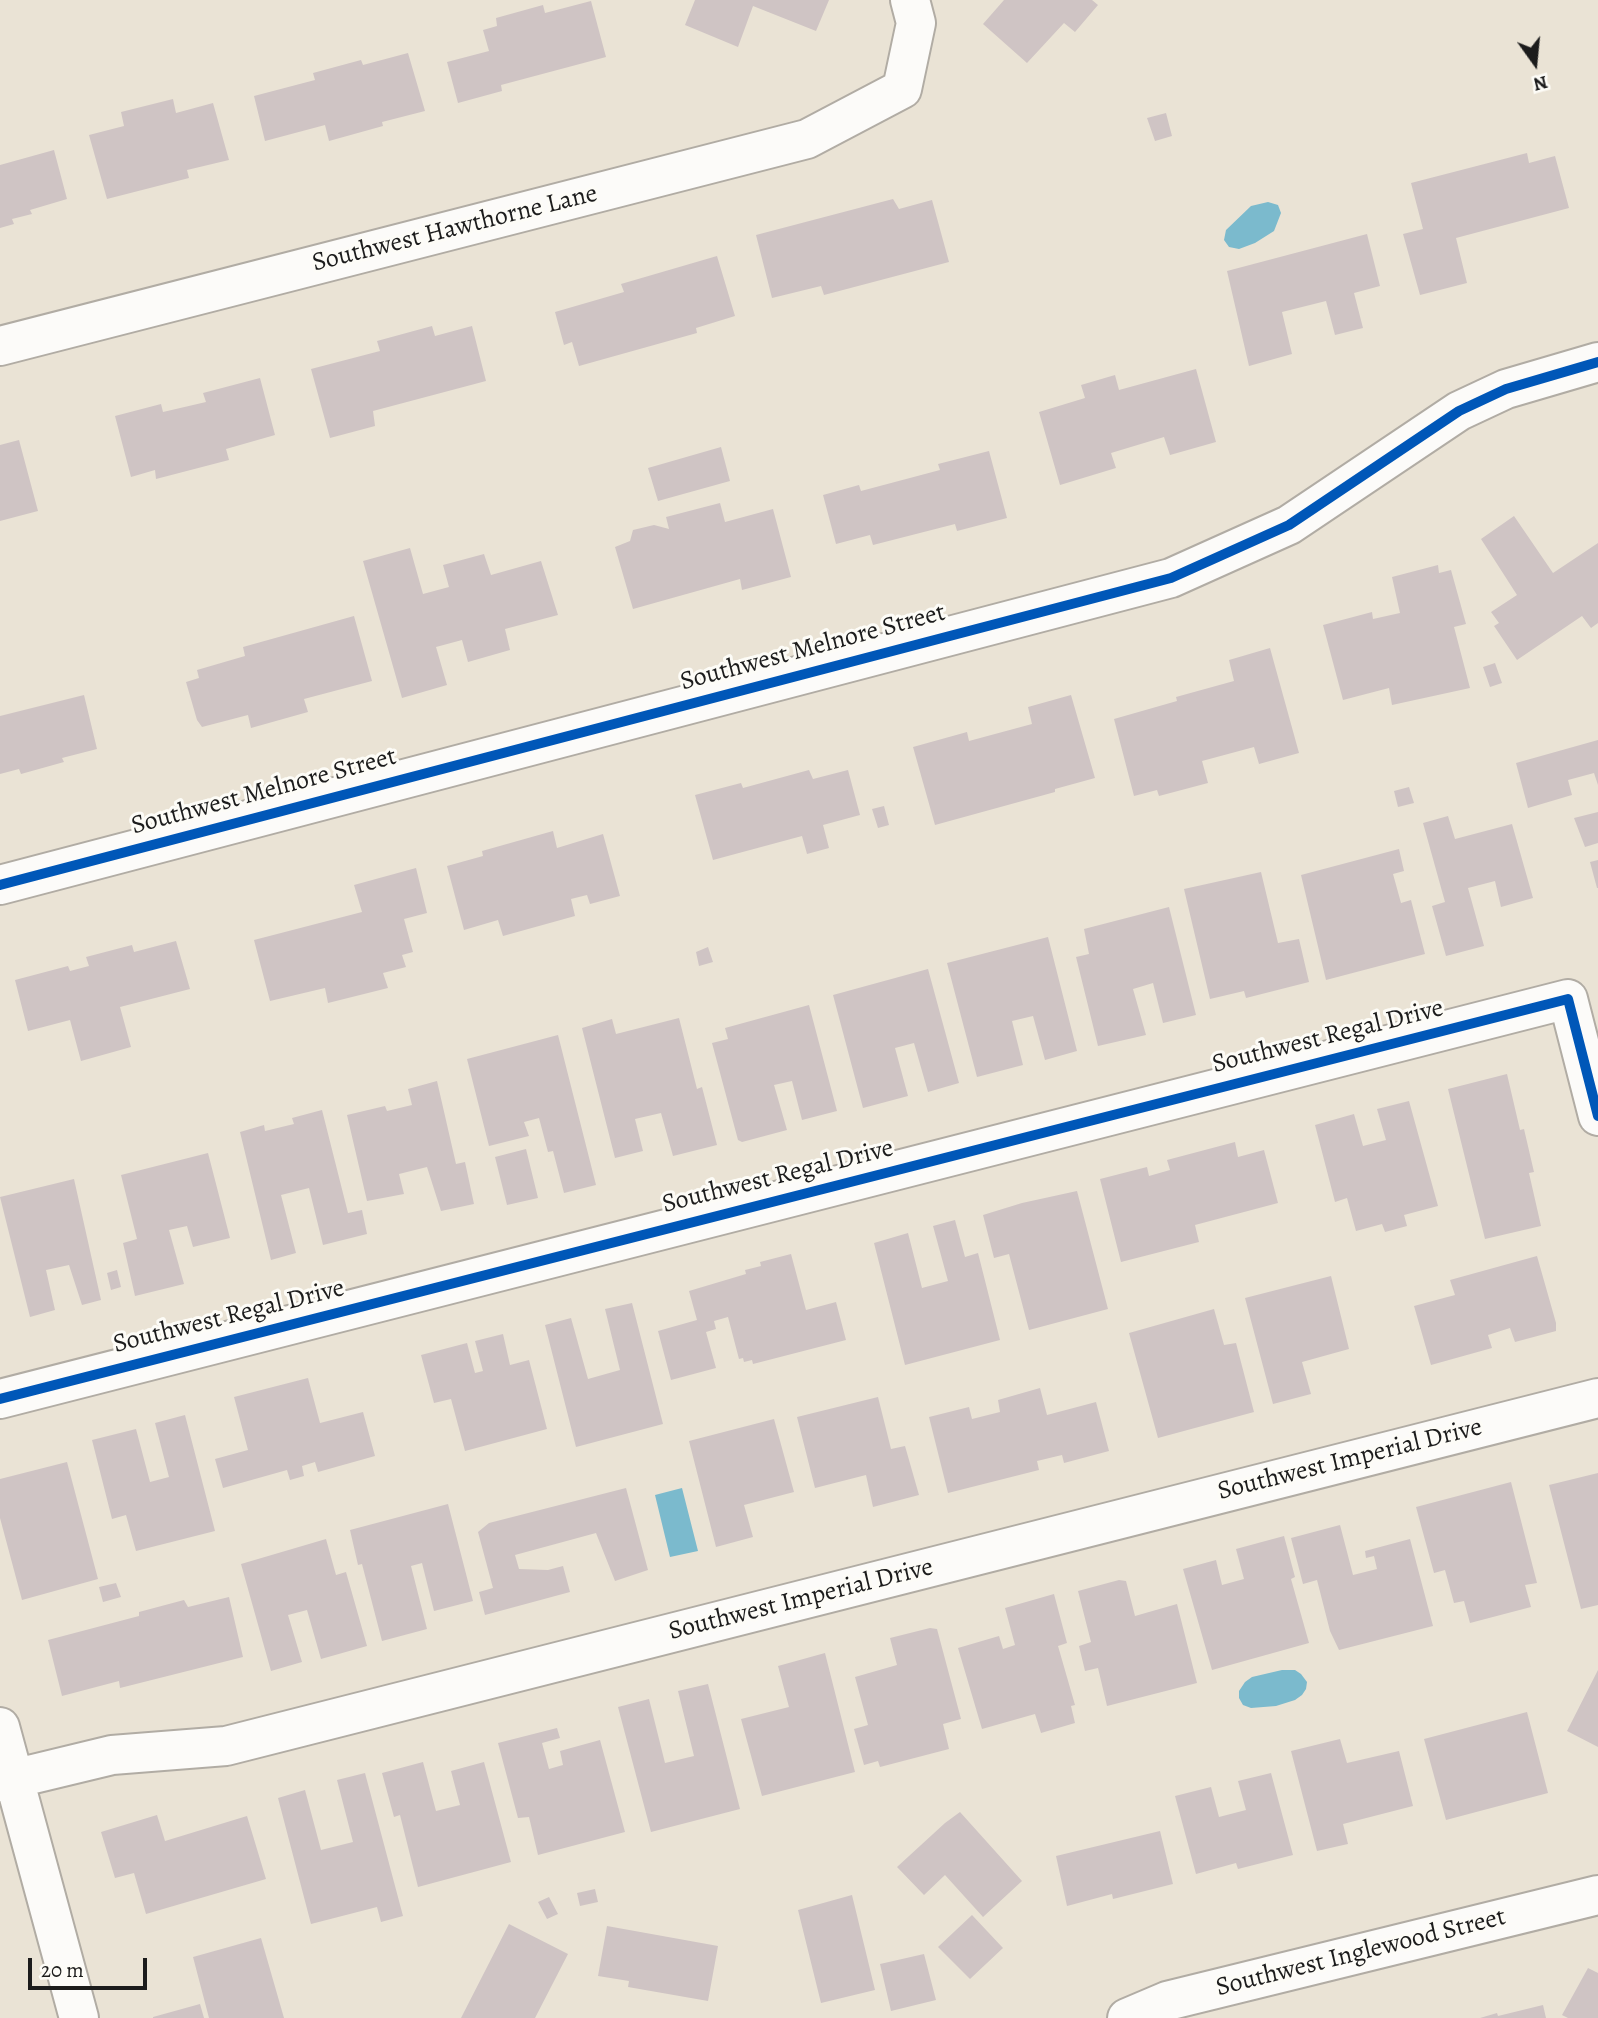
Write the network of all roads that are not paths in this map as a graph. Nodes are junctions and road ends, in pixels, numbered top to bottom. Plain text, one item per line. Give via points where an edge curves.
1 (910, 0) edge
2 (0, 346) edge
3 (1598, 362) edge
4 (0, 885) edge
5 (1598, 1116) edge
6 (1598, 1398) edge
7 (0, 1399) edge
8 (0, 1727) edge
9 (6, 1780) edge
10 (1598, 1895) edge
11 (79, 2018) edge
12 (1127, 2018) edge

1 - 2 street, Southwest Hawthorne Lane via 916,23 902,89 807,139
3 - 4 street, Southwest Melnore Street via 1506,389 1459,411 1289,525 1171,578
5 - 7 street, Southwest Regal Drive via 1568,999
6 - 9 street, Southwest Imperial Drive via 226,1746 112,1755
8 - 9 street
9 - 11 street
10 - 12 street, Southwest Inglewood Street via 1167,2001

